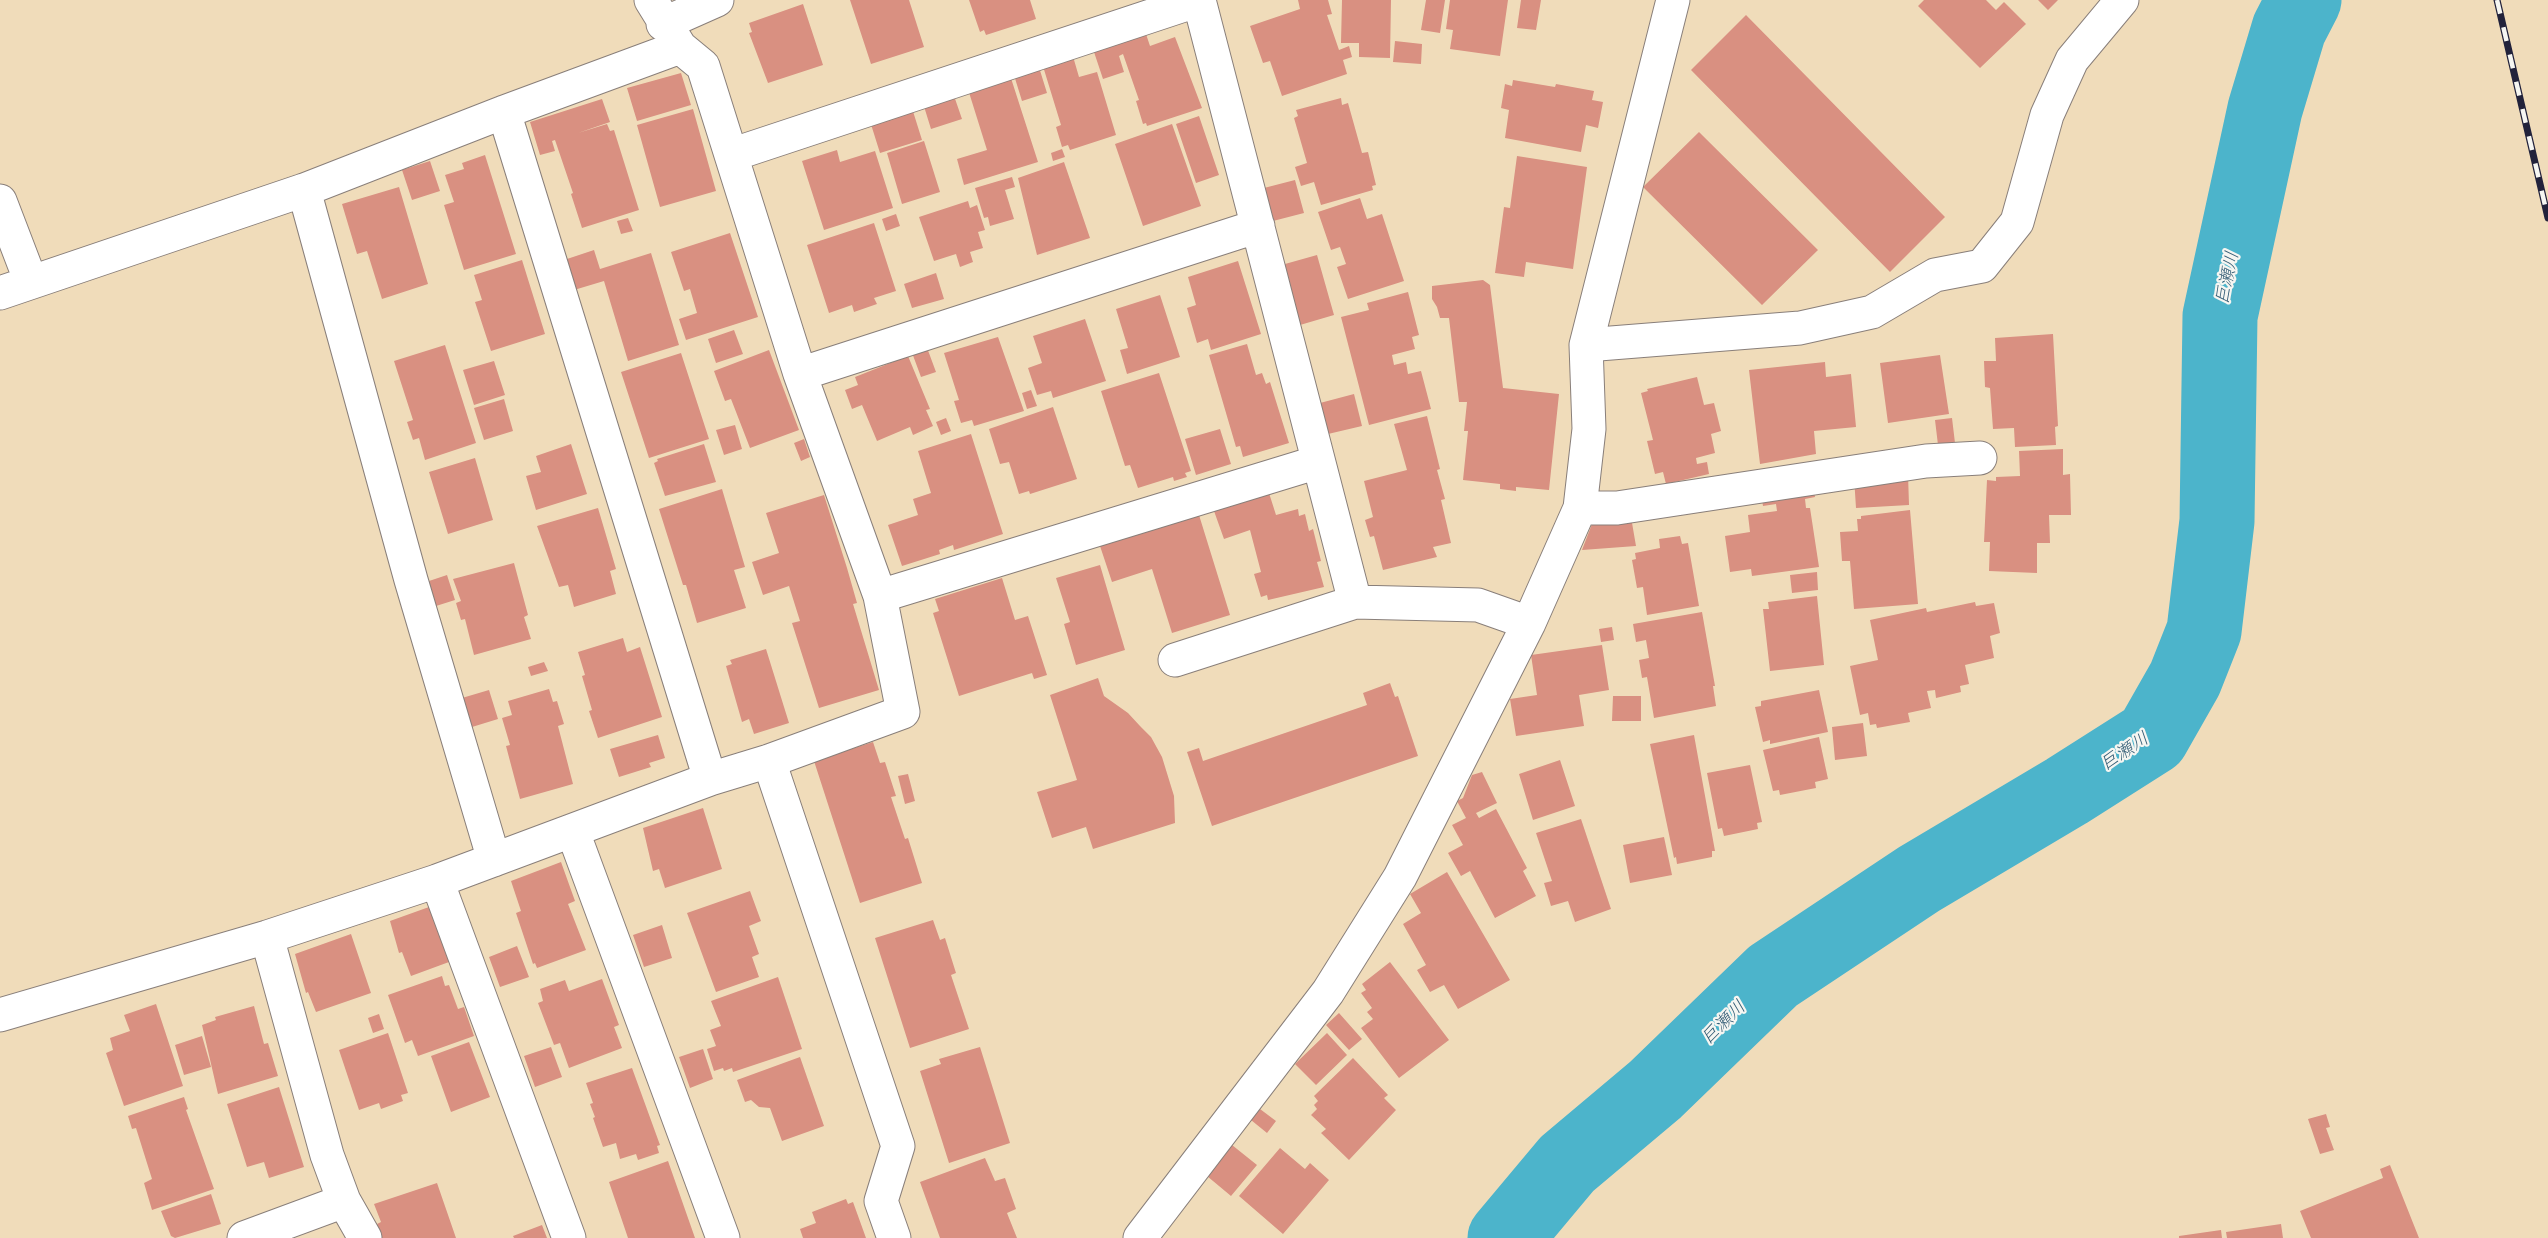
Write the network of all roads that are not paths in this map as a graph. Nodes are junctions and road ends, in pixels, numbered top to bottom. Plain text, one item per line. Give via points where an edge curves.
1 (717, 0) edge
2 (1199, 0) edge
3 (1673, 0) edge
4 (2122, 0) edge
5 (665, 24) edge
6 (504, 112) junction
7 (730, 155) junction
8 (304, 190) junction
9 (0, 201) edge
10 (1258, 226) junction
11 (32, 282) junction
12 (0, 293) edge
13 (1586, 345) junction
14 (800, 374) junction
15 (1980, 458) dead end
16 (1318, 462) junction
17 (1580, 507) junction
18 (880, 596) junction
19 (1355, 602) junction
20 (1529, 623) junction
21 (1175, 660) dead end
22 (769, 761) junction
23 (710, 779) junction
24 (573, 832) junction
25 (494, 860) junction
26 (437, 881) junction
27 (267, 937) junction
28 (0, 1015) edge
29 (344, 1201) junction
30 (244, 1238) edge
31 (365, 1238) edge
32 (569, 1238) edge
33 (723, 1238) edge
34 (894, 1238) edge
35 (1140, 1238) edge

1 - 5 street
2 - 7 street
2 - 10 street
3 - 13 street
4 - 13 street via 2072,60 2047,115 2017,222 1982,266 1935,275 1872,312 1800,328
5 - 6 street
5 - 7 street via 703,66
6 - 8 street
6 - 23 street
7 - 14 street
8 - 11 street
8 - 25 street via 411,580
9 - 11 street
10 - 14 street
10 - 16 street
11 - 12 street
13 - 17 street via 1589,429
14 - 18 street
15 - 17 street via 1926,461 1617,508
16 - 18 street
16 - 19 street
17 - 20 street
18 - 22 street via 903,712
19 - 20 street via 1478,605
19 - 21 street
20 - 35 street via 1400,877 1340,973
22 - 23 street
22 - 34 street via 898,1146 881,1201
23 - 24 street
24 - 25 street
24 - 33 street
25 - 26 street
26 - 27 street
26 - 32 street
27 - 28 street
27 - 29 street via 327,1155
29 - 30 street
29 - 31 street

